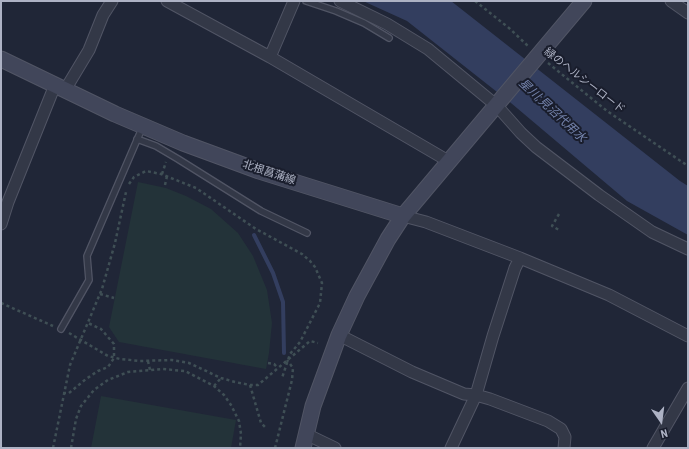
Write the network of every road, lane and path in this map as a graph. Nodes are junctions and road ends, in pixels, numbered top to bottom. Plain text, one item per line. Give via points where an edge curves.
1 (112, 1) edge
2 (167, 1) edge
3 (294, 1) edge
4 (306, 1) edge
5 (340, 1) edge
6 (475, 1) edge
7 (584, 1) edge
8 (671, 1) edge
9 (688, 13) edge
10 (389, 38) dead end
11 (270, 57) junction
12 (537, 57) junction
13 (1, 59) edge
14 (60, 88) junction
15 (499, 103) junction
16 (140, 132) junction
17 (168, 154) junction
18 (450, 162) junction
19 (688, 166) edge
20 (162, 174) junction
21 (166, 176) junction
22 (165, 185) dead end
23 (4, 202) edge
24 (559, 214) dead end
25 (403, 216) junction
26 (1, 224) edge
27 (559, 230) dead end
28 (307, 233) dead end
29 (688, 249) edge
30 (520, 258) junction
31 (100, 294) junction
32 (114, 298) dead end
33 (1, 303) edge
34 (88, 323) junction
35 (60, 329) junction
36 (339, 335) junction
37 (688, 336) edge
38 (81, 340) junction
39 (318, 343) dead end
40 (114, 358) junction
41 (287, 360) junction
42 (148, 361) junction
43 (268, 363) dead end
44 (278, 368) junction
45 (150, 370) junction
46 (221, 378) junction
47 (282, 378) dead end
48 (250, 385) junction
49 (214, 386) junction
50 (688, 388) edge
51 (63, 393) junction
52 (476, 395) junction
53 (265, 427) dead end
54 (305, 441) edge
55 (53, 448) edge
56 (71, 448) edge
57 (240, 448) edge
58 (275, 448) edge
59 (335, 448) edge
60 (451, 448) edge
61 (564, 448) edge
62 (653, 448) edge

1 - 14 street via 103,15 89,50
2 - 11 street
3 - 11 street
4 - 10 lane via 364,23
5 - 15 street via 387,24 428,49
6 - 12 path, 緑のヘルシーロード via 510,28
7 - 12 main road
8 - 9 street
11 - 18 street
12 - 15 main road
12 - 19 path, 緑のヘルシーロード via 607,111
13 - 14 main road, 北根菖蒲線
14 - 16 main road, 北根菖蒲線
14 - 23 street
15 - 18 main road
15 - 29 street via 521,133 536,147 652,232
16 - 17 lane
16 - 25 main road, 北根菖蒲線 via 183,142 259,171
16 - 35 lane via 87,256 90,280
17 - 20 path
17 - 28 lane via 260,211
18 - 25 main road
20 - 21 path
20 - 31 path via 146,171 134,177 127,186 115,243
21 - 22 path
21 - 41 path via 196,188 256,229 302,254 315,267 322,283 320,303 300,342
23 - 26 street
24 - 27 path via 552,226
25 - 30 street via 426,222
25 - 36 main road via 374,263
30 - 37 street via 609,295
30 - 52 street
31 - 32 path
31 - 34 path
33 - 35 path
34 - 38 path
34 - 40 path via 101,329 114,344
35 - 38 path
36 - 52 street via 412,372 464,394
36 - 54 main road via 312,406
38 - 40 path
38 - 51 path via 70,365
39 - 41 path via 310,340
40 - 42 path
40 - 51 path via 108,367 86,379 69,393
41 - 44 path
41 - 47 path
41 - 58 path via 293,368 292,380
42 - 45 path
42 - 46 path via 172,360 189,363
43 - 44 path
44 - 48 path via 258,385
45 - 49 path via 185,371
45 - 56 path via 128,372 108,380 94,390 81,406
46 - 48 path
46 - 49 path
48 - 53 path
49 - 57 path via 224,395 239,421
50 - 62 street
51 - 55 path
52 - 60 street
52 - 61 street via 556,425 565,437
54 - 59 street

